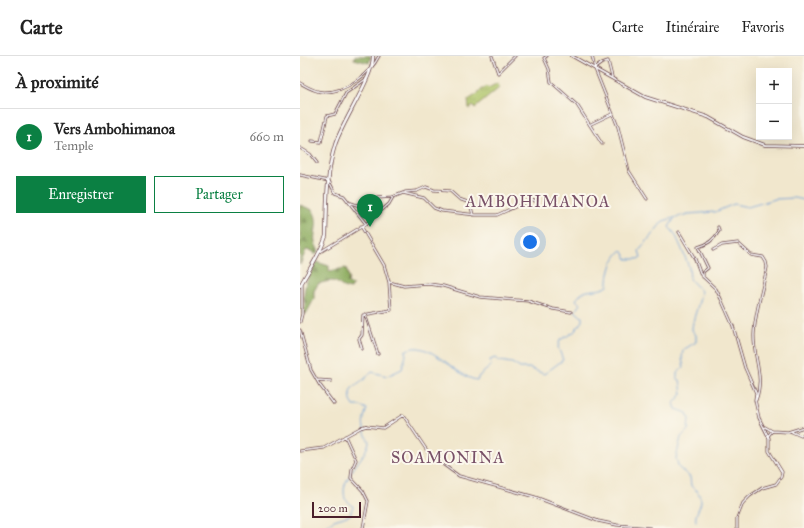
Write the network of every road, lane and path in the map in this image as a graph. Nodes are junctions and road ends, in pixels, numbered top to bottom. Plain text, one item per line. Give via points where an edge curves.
1 (373, 56) edge
2 (379, 56) edge
3 (492, 56) edge
4 (515, 56) edge
5 (547, 56) edge
6 (572, 56) edge
7 (592, 56) edge
8 (372, 67) junction
9 (595, 69) junction
10 (612, 77) dead end
11 (366, 79) junction
12 (300, 83) edge
13 (612, 114) junction
14 (591, 124) junction
15 (312, 141) dead end
16 (602, 144) dead end
17 (804, 146) edge
18 (300, 148) edge
19 (317, 163) dead end
20 (300, 175) edge
21 (329, 181) junction
22 (405, 192) dead end
23 (393, 197) junction
24 (647, 199) dead end
25 (536, 201) dead end
26 (350, 203) junction
27 (473, 215) junction
28 (366, 224) junction
29 (361, 226) junction
30 (718, 227) dead end
31 (679, 232) dead end
32 (713, 250) dead end
33 (320, 252) junction
34 (703, 277) junction
35 (302, 282) junction
36 (389, 282) junction
37 (300, 286) edge
38 (571, 312) dead end
39 (365, 314) junction
40 (300, 322) edge
41 (300, 330) edge
42 (362, 349) dead end
43 (378, 354) dead end
44 (317, 380) junction
45 (330, 381) dead end
46 (756, 402) junction
47 (334, 404) dead end
48 (366, 426) joint
49 (362, 427) joint
50 (764, 427) junction
51 (804, 427) edge
52 (772, 431) junction
53 (791, 431) junction
54 (804, 434) edge
55 (345, 436) junction
56 (768, 436) junction
57 (300, 451) edge
58 (363, 528) edge
59 (650, 528) edge
60 (737, 528) edge

1 - 8 main road
2 - 8 street
3 - 4 street via 498,72
5 - 14 street via 544,58 551,82 577,105
6 - 9 street
7 - 9 street
8 - 11 main road
8 - 12 street via 361,77 337,90 316,91
9 - 10 street via 602,62 608,61
9 - 13 street
9 - 17 street via 646,97 708,117 740,135 765,145
11 - 15 street via 346,93 335,114 327,116 321,142
11 - 21 main road via 337,137
13 - 14 street
13 - 24 street via 618,127 629,171
14 - 16 street
18 - 19 street via 310,154
20 - 21 street
21 - 26 street via 335,193 344,195
21 - 33 main road via 326,236
22 - 27 street via 426,187 450,191 459,199 470,203
23 - 26 street via 377,198 360,206
23 - 27 street via 403,193 412,194 424,198 434,208 442,211
23 - 28 street
25 - 27 street via 530,200 497,215
26 - 28 street
28 - 29 street
29 - 33 street
29 - 36 street via 384,265
30 - 34 street via 719,231 715,237 698,248 708,268 703,272
31 - 34 street
32 - 46 street via 722,245 738,243 751,255 763,257 766,262 754,333 756,361 761,375 761,387
33 - 35 main road
34 - 46 street via 716,289 733,326 745,368 756,392
35 - 37 main road
35 - 40 street
36 - 38 street via 404,286 432,284 480,297 528,301
36 - 39 street via 391,310
39 - 42 street via 359,339
39 - 43 street
41 - 44 street via 307,359
44 - 45 street
44 - 47 street
46 - 50 street via 759,418
48 - 49 street
48 - 59 street via 383,428 403,415 432,457 459,476 535,497 602,522
49 - 55 street
50 - 52 street
50 - 56 street
51 - 53 street
52 - 53 street
52 - 56 street
53 - 54 street via 801,436
55 - 57 street via 324,448
55 - 58 street via 356,460 352,478 368,501
56 - 60 street via 769,452 782,472 782,478 776,484 764,487 747,498 741,506

